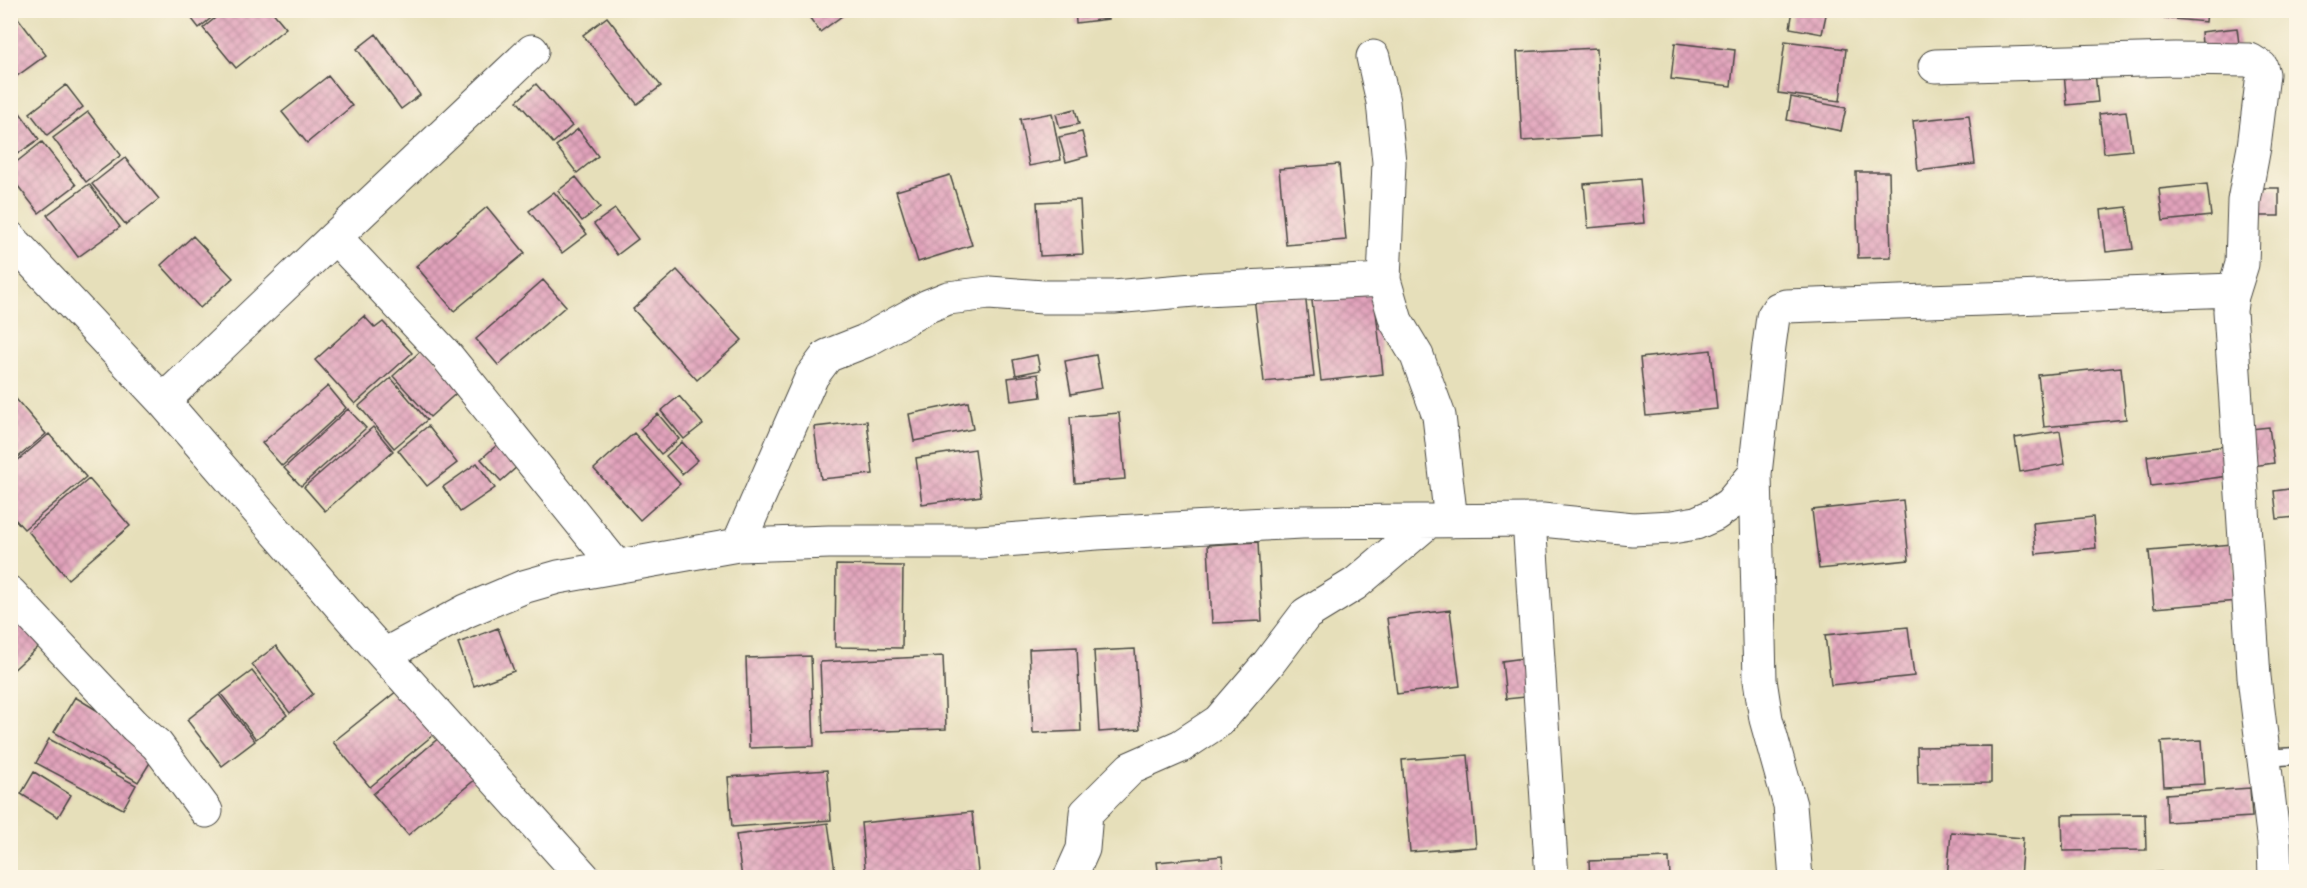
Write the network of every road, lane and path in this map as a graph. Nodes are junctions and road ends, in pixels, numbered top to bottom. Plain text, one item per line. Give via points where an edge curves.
1 (532, 51) dead end
2 (1373, 57) dead end
3 (1935, 66) dead end
4 (335, 237) junction
5 (17, 258) edge
6 (1384, 280) junction
7 (2234, 290) junction
8 (163, 401) junction
9 (1755, 474) junction
10 (1529, 520) junction
11 (1439, 522) junction
12 (738, 545) junction
13 (616, 566) junction
14 (10, 593) edge
15 (384, 655) junction
16 (2281, 757) edge
17 (206, 811) dead end
18 (584, 878) edge
19 (1071, 878) edge
20 (1552, 878) edge
21 (1796, 878) edge
22 (2275, 878) edge

1 - 4 street
2 - 6 street via 1383,102 1389,162
3 - 7 street via 2175,59 2256,62 2263,74 2244,201 2242,264
4 - 8 street
4 - 13 street via 446,355
5 - 8 street
6 - 11 street via 1396,321 1417,356 1439,416
6 - 12 street via 1114,297 989,293 948,298 928,306 865,341 827,356 819,364
7 - 9 street via 1778,309 1773,317
7 - 16 street via 2230,311 2254,677
8 - 15 street
9 - 10 street via 1730,504 1696,523 1633,529
9 - 21 street via 1760,680 1766,719 1790,805
10 - 11 street
10 - 20 street
11 - 12 street via 1302,522 980,542
11 - 19 street via 1355,584 1306,614 1219,721 1180,746 1131,768 1086,813 1083,849
12 - 13 street
13 - 15 street via 523,587 466,611
14 - 17 street via 157,745
15 - 18 street
16 - 22 street

